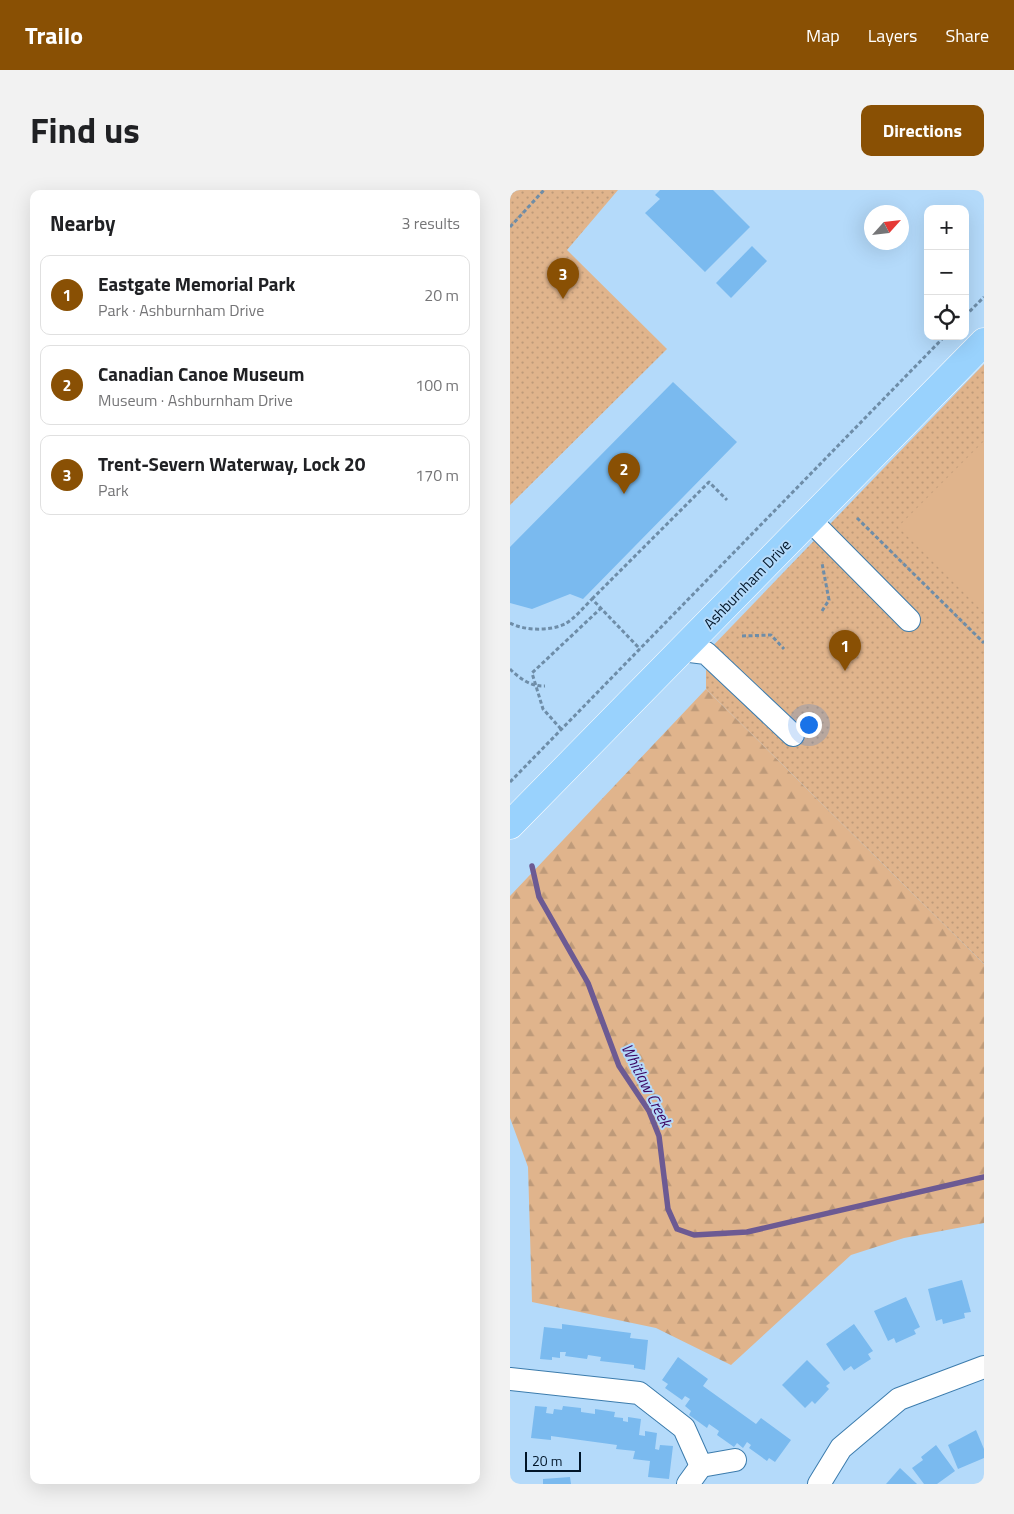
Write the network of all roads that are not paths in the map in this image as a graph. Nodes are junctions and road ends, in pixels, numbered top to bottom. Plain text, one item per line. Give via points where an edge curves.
1 (984, 342) edge
2 (810, 520) junction
3 (909, 620) dead end
4 (682, 650) junction
5 (793, 735) dead end
6 (510, 825) edge
7 (984, 1367) edge
8 (510, 1379) edge
9 (735, 1460) dead end
10 (701, 1466) junction
11 (688, 1484) edge
12 (818, 1484) edge

1 - 2 main road, Ashburnham Drive
2 - 3 street
2 - 4 main road, Ashburnham Drive
4 - 5 street via 706,653
4 - 6 main road, Ashburnham Drive
7 - 12 street via 899,1399 842,1448
8 - 10 street via 639,1393 684,1428
9 - 10 street
10 - 11 street

